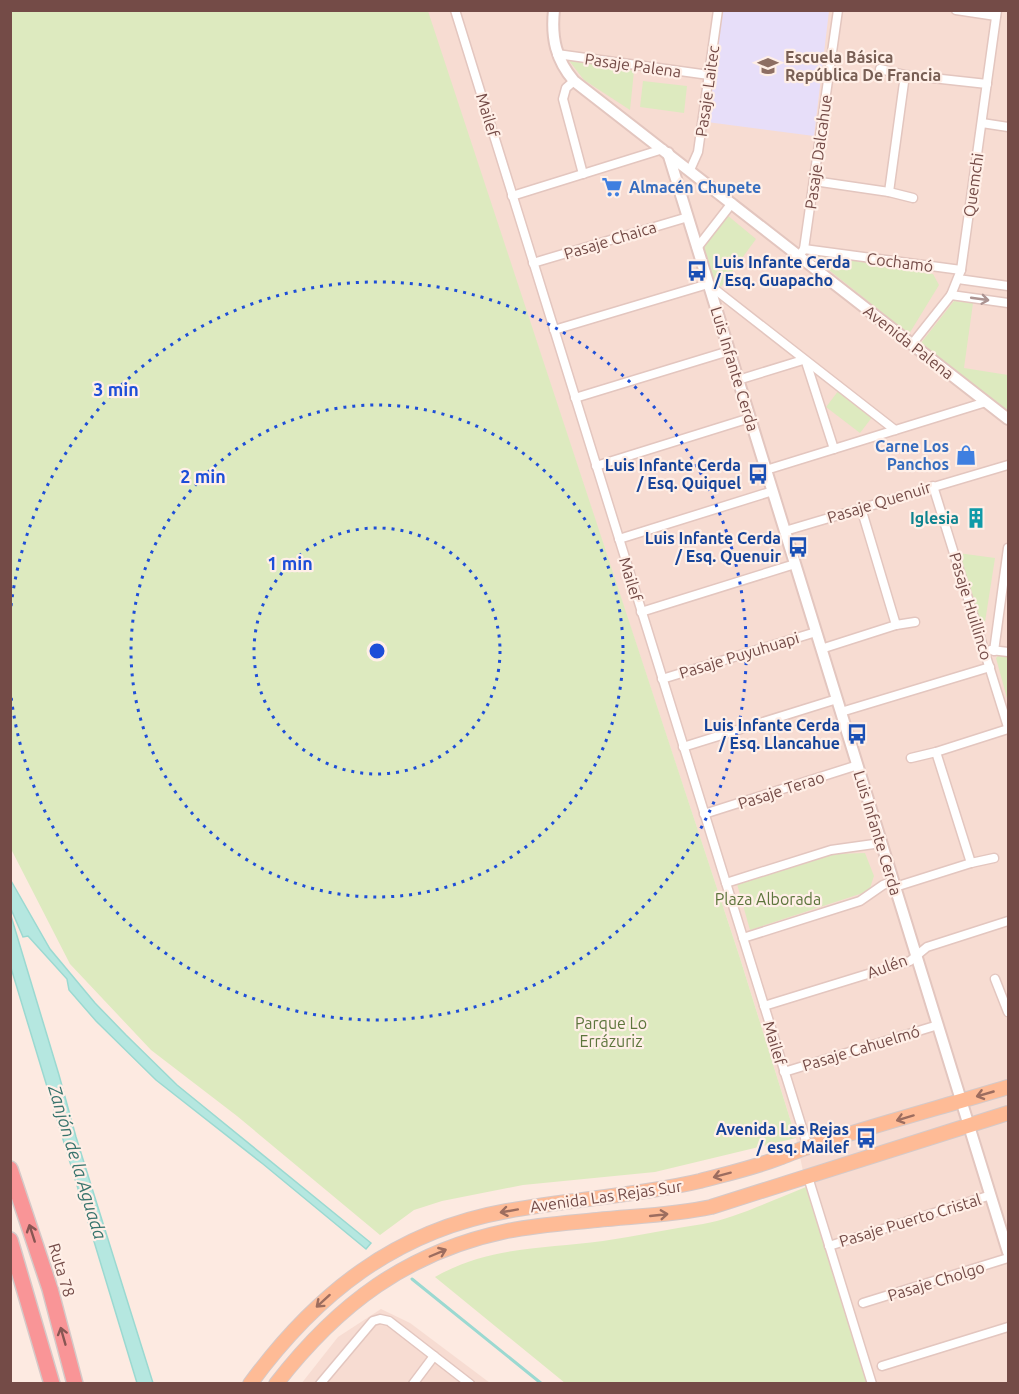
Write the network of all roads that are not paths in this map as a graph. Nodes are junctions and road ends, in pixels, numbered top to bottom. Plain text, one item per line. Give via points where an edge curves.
1 (455, 10) edge
2 (554, 10) edge
3 (718, 10) edge
4 (838, 10) edge
5 (956, 10) edge
6 (997, 13) edge
7 (557, 54) junction
8 (880, 69) dead end
9 (709, 75) junction
10 (905, 75) junction
11 (574, 81) junction
12 (987, 84) junction
13 (982, 123) junction
14 (1008, 127) edge
15 (665, 151) junction
16 (690, 170) junction
17 (583, 174) junction
18 (814, 181) junction
19 (889, 192) junction
20 (512, 196) junction
21 (913, 198) dead end
22 (732, 203) junction
23 (687, 216) junction
24 (697, 248) junction
25 (802, 253) junction
26 (533, 263) junction
27 (960, 274) junction
28 (708, 284) junction
29 (1008, 286) edge
30 (951, 295) junction
31 (1008, 303) edge
32 (554, 330) junction
33 (912, 344) junction
34 (729, 351) junction
35 (805, 361) junction
36 (738, 380) junction
37 (575, 398) junction
38 (986, 402) junction
39 (750, 418) junction
40 (1008, 419) edge
41 (895, 430) junction
42 (834, 449) junction
43 (1008, 465) edge
44 (596, 466) junction
45 (766, 470) junction
46 (933, 486) junction
47 (773, 491) junction
48 (861, 508) junction
49 (785, 531) junction
50 (619, 539) junction
51 (1008, 548) edge
52 (795, 564) junction
53 (641, 612) junction
54 (915, 622) dead end
55 (896, 625) junction
56 (816, 632) junction
57 (821, 649) junction
58 (984, 649) junction
59 (994, 651) junction
60 (1008, 652) edge
61 (990, 667) junction
62 (662, 679) junction
63 (837, 699) junction
64 (841, 712) junction
65 (1008, 728) edge
66 (683, 747) junction
67 (936, 752) junction
68 (911, 758) dead end
69 (858, 765) junction
70 (704, 814) junction
71 (881, 843) junction
72 (994, 858) dead end
73 (970, 863) junction
74 (726, 883) junction
75 (894, 884) junction
76 (1008, 921) edge
77 (742, 938) junction
78 (916, 955) junction
79 (995, 979) dead end
80 (1007, 1001) edge
81 (764, 1006) junction
82 (1008, 1012) edge
83 (938, 1025) junction
84 (784, 1072) junction
85 (1008, 1087) edge
86 (961, 1101) junction
87 (1008, 1113) edge
88 (969, 1125) junction
89 (808, 1147) junction
90 (10, 1169) edge
91 (808, 1177) junction
92 (991, 1195) junction
93 (10, 1240) edge
94 (829, 1245) junction
95 (1008, 1252) edge
96 (1008, 1258) edge
97 (863, 1303) dead end
98 (1008, 1327) edge
99 (434, 1356) junction
100 (882, 1366) dead end
101 (52, 1383) edge
102 (75, 1383) edge
103 (250, 1383) edge
104 (276, 1383) edge
105 (320, 1383) edge
106 (413, 1383) edge
107 (470, 1383) edge
108 (872, 1383) edge

1 - 20 street, Mailef
2 - 7 street
3 - 9 street, Pasaje Laitec
4 - 18 street, Pasaje Dalcahue
5 - 6 street
6 - 12 street, Quemchi
7 - 9 street, Pasaje Palena
7 - 11 street
8 - 10 street
9 - 16 street, Pasaje Laitec via 698,152
10 - 12 street
10 - 19 street
11 - 15 street
11 - 17 street via 566,88 563,99
12 - 13 street, Quemchi
13 - 14 street
13 - 27 street, Quemchi
15 - 16 street, Avenida Palena
15 - 17 street
15 - 23 street, Luis Infante Cerda
16 - 22 street, Avenida Palena
17 - 20 street
18 - 19 street
18 - 25 street, Pasaje Dalcahue
19 - 21 street
20 - 26 street, Mailef
22 - 24 street
22 - 25 street, Avenida Palena
23 - 24 street, Luis Infante Cerda
23 - 26 street, Pasaje Chaica
24 - 28 street, Luis Infante Cerda
25 - 27 street, Cochamó
25 - 33 street, Avenida Palena
26 - 32 street, Mailef
27 - 29 street, Cochamó
27 - 30 street, Quemchi
28 - 32 street
28 - 34 street, Luis Infante Cerda
28 - 35 street
30 -> 31 street
30 - 33 street, Quemchi
32 - 37 street, Mailef
33 - 38 street, Avenida Palena
34 - 36 street, Luis Infante Cerda
34 - 37 street
35 - 36 street
35 - 41 street
35 - 42 street
36 - 39 street, Luis Infante Cerda
37 - 44 street, Mailef
38 - 40 street, Avenida Palena
38 - 41 street
39 - 44 street
39 - 45 street, Luis Infante Cerda
41 - 42 street
42 - 45 street
43 - 46 street, Pasaje Quenuir
44 - 50 street, Mailef
45 - 47 street, Luis Infante Cerda
46 - 48 street, Pasaje Quenuir
46 - 58 street, Pasaje Huillinco
47 - 49 street, Luis Infante Cerda
47 - 50 street
48 - 49 street, Pasaje Quenuir
48 - 55 street
49 - 52 street, Luis Infante Cerda
50 - 53 street, Mailef
51 - 59 street, Pasaje Huillinco
52 - 53 street
52 - 56 street, Luis Infante Cerda
53 - 62 street, Mailef
54 - 55 street, Pasaje Puyuhuapi
55 - 57 street, Pasaje Puyuhuapi
56 - 57 street, Luis Infante Cerda
56 - 62 street, Pasaje Puyuhuapi
57 - 63 street, Luis Infante Cerda
58 - 59 street
58 - 61 street, Pasaje Huillinco
59 - 60 street
61 - 64 street
61 - 65 street, Pasaje Huillinco
62 - 66 street, Mailef
63 - 64 street, Luis Infante Cerda
63 - 66 street
64 - 69 street, Luis Infante Cerda
65 - 67 street
66 - 70 street, Mailef
67 - 68 street
67 - 73 street
69 - 70 street, Pasaje Terao
69 - 71 street, Luis Infante Cerda
70 - 74 street, Mailef
71 - 74 street via 831,850
71 - 75 street, Luis Infante Cerda
72 - 73 street
73 - 75 street
74 - 77 street, Mailef
75 - 77 street via 883,885 860,901
75 - 78 street, Luis Infante Cerda
76 - 78 street, Aulén via 927,947
77 - 81 street, Mailef
78 - 81 street, Aulén
78 - 83 street, Luis Infante Cerda
79 - 80 street
80 - 82 street
81 - 84 street, Mailef
83 - 84 street, Pasaje Cahuelmó
83 - 86 street, Luis Infante Cerda
84 - 89 street, Mailef
85 -> 86 main road, Avenida Las Rejas Sur
86 - 88 street, Luis Infante Cerda
86 -> 89 main road, Avenida Las Rejas Sur
87 - 88 main road, Avenida Las Rejas Sur
88 - 91 main road, Avenida Las Rejas Sur
88 - 92 street, Luis Infante Cerda
89 -> 103 main road, Avenida Las Rejas Sur via 678,1186 507,1211 459,1222 413,1241 369,1265 325,1299 286,1337
102 -> 90 highway, Ruta 78 via 50,1289
91 - 94 street
104 -> 91 main road, Avenida Las Rejas Sur via 309,1343 354,1302 386,1279 443,1250 525,1228 692,1211
92 - 94 street, Pasaje Puerto Cristal
92 - 95 street, Luis Infante Cerda
93 - 101 highway
94 - 108 street
96 - 97 street, Pasaje Cholgo
98 - 100 street
99 - 105 street via 389,1321 380,1319 370,1324
99 - 106 street
99 - 107 street

